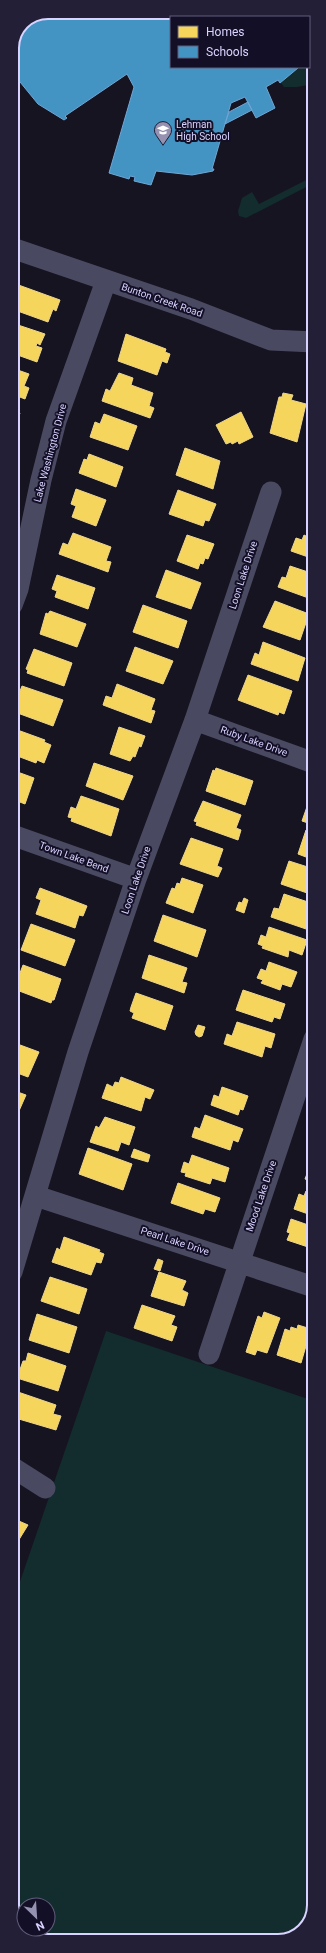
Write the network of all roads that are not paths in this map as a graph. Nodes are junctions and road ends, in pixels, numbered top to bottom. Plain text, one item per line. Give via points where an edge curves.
1 (19, 250) edge
2 (106, 281) junction
3 (307, 342) edge
4 (271, 492) dead end
5 (19, 584) edge
6 (195, 720) junction
7 (307, 760) edge
8 (19, 837) edge
9 (136, 879) junction
10 (307, 1060) edge
11 (36, 1196) junction
12 (19, 1250) edge
13 (239, 1261) junction
14 (307, 1285) edge
15 (209, 1354) dead end
16 (19, 1471) edge
17 (46, 1488) dead end

1 - 2 street, Bunton Creek Road
2 - 3 street, Bunton Creek Road via 272,340
2 - 5 street, Lake Washington Drive via 56,421
4 - 6 street, Loon Lake Drive
6 - 7 street, Ruby Lake Drive
6 - 9 street, Loon Lake Drive
8 - 9 street, Town Lake Bend
9 - 11 street, Loon Lake Drive via 78,1052
10 - 13 street, Mood Lake Drive
11 - 12 street, Loon Lake Drive
11 - 13 street, Pearl Lake Drive
13 - 14 street, Pearl Lake Drive
13 - 15 street, Mood Lake Drive
16 - 17 street

